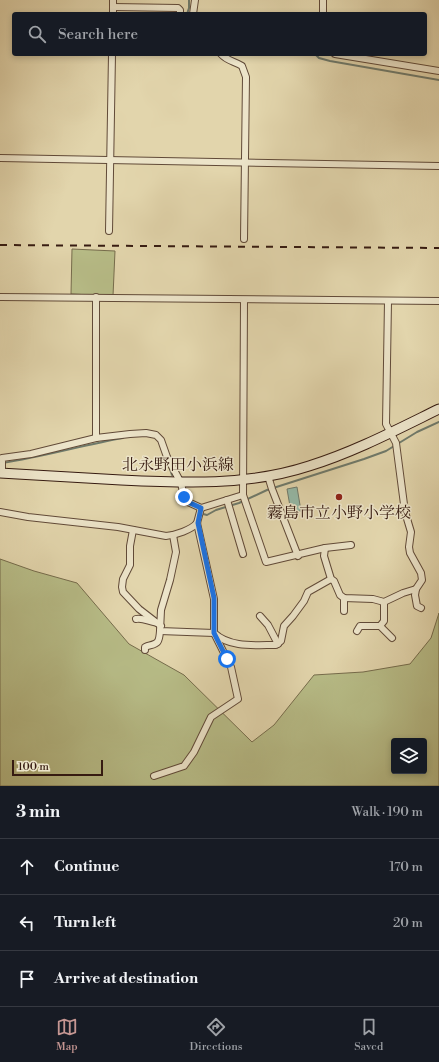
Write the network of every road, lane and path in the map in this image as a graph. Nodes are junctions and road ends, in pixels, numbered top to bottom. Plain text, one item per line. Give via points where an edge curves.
1 (113, 0) edge
2 (195, 0) edge
3 (323, 0) edge
4 (113, 11) edge
5 (180, 12) edge
6 (194, 12) edge
7 (323, 12) edge
8 (112, 56) edge
9 (223, 56) edge
10 (347, 56) edge
11 (439, 71) edge
12 (0, 158) edge
13 (110, 160) junction
14 (245, 163) junction
15 (439, 166) edge
16 (109, 231) dead end
17 (244, 239) dead end
18 (0, 297) edge
19 (96, 297) junction
20 (244, 300) junction
21 (388, 301) junction
22 (439, 301) edge
23 (439, 409) edge
24 (391, 432) junction
25 (96, 438) junction
26 (1, 471) edge
27 (243, 480) junction
28 (181, 483) junction
29 (270, 483) junction
30 (245, 498) junction
31 (227, 501) junction
32 (200, 510) junction
33 (0, 512) edge
34 (198, 522) junction
35 (133, 530) junction
36 (173, 535) junction
37 (351, 545) dead end
38 (325, 548) junction
39 (243, 554) dead end
40 (298, 556) junction
41 (331, 580) junction
42 (416, 589) junction
43 (344, 598) junction
44 (384, 602) junction
45 (421, 608) dead end
46 (344, 612) dead end
47 (260, 616) dead end
48 (136, 618) dead end
49 (380, 626) junction
50 (160, 627) junction
51 (357, 631) dead end
52 (214, 633) junction
53 (392, 638) dead end
54 (278, 644) junction
55 (145, 650) dead end
56 (154, 776) dead end

1 - 4 street
2 - 6 street
3 - 7 street
4 - 5 street via 178,8
8 - 13 street
9 - 14 street via 226,60 242,66 246,77
10 - 11 street
12 - 13 street
13 - 14 street
13 - 16 street
14 - 15 street
14 - 17 street
18 - 19 street
19 - 20 street
19 - 25 street
20 - 21 street
20 - 27 street
21 - 22 street
21 - 24 street via 386,424
23 - 24 main road, 北永野田小浜線
24 - 29 main road, 北永野田小浜線 via 356,449
24 - 42 street via 396,446 410,532 410,552 421,573 422,580
25 - 26 street via 2,459
25 - 28 street via 146,433 156,435 161,440
26 - 28 main road, 北永野田小浜線
27 - 28 main road, 北永野田小浜線
27 - 29 main road, 北永野田小浜線
27 - 30 street
28 - 32 street via 184,497
29 - 40 street
30 - 31 street
30 - 40 street via 266,562
31 - 32 street
31 - 39 street
32 - 34 street
33 - 35 street
34 - 36 street
34 - 52 street via 214,598
35 - 36 street
35 - 50 street via 130,565 123,579 123,592
36 - 50 street via 176,552 161,610
37 - 38 street
38 - 40 street
38 - 41 street via 324,556
41 - 43 street
41 - 54 street via 308,592 284,626 282,641
42 - 44 street
42 - 45 street via 417,606
43 - 44 street
43 - 46 street
44 - 49 street via 384,621
47 - 54 street
48 - 50 street via 142,618
49 - 51 street via 360,626
49 - 53 street
50 - 52 street
50 - 55 street via 160,641 145,647
52 - 54 street via 235,644
52 - 56 street via 231,667 238,699 211,717 194,752 184,766

